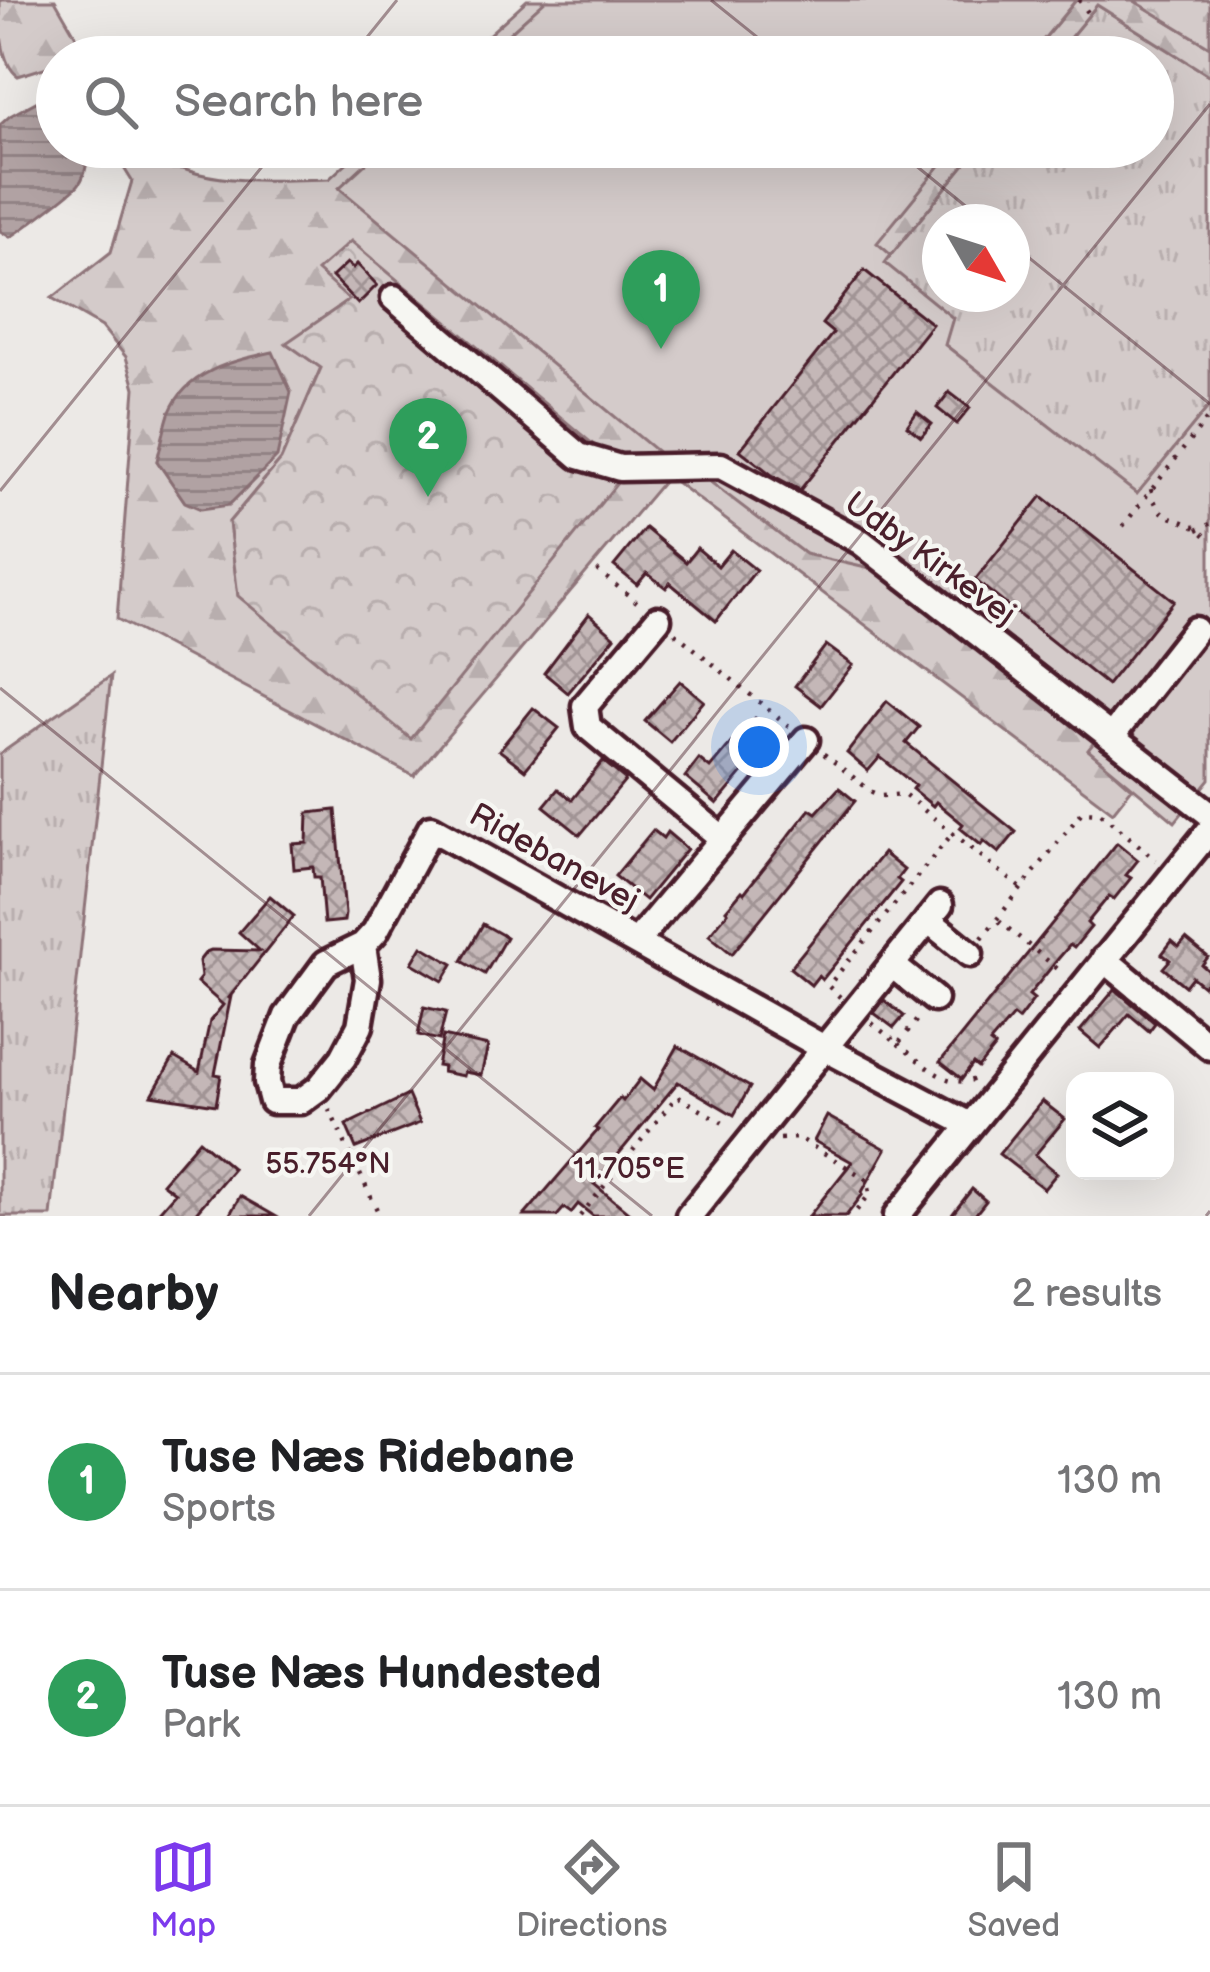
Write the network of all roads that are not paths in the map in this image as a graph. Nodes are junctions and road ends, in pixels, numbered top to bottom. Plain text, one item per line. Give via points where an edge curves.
1 (394, 298) dead end
2 (658, 619) dead end
3 (1195, 630) dead end
4 (1111, 737) junction
5 (806, 740) dead end
6 (1210, 814) edge
7 (1210, 830) edge
8 (722, 838) junction
9 (637, 941) junction
10 (363, 945) junction
11 (970, 954) dead end
12 (1104, 959) junction
13 (892, 965) junction
14 (934, 999) dead end
15 (1210, 1047) edge
16 (824, 1048) junction
17 (970, 1125) junction
18 (689, 1216) edge
19 (897, 1216) edge

1 - 4 street, Udby Kirkevej via 579,456 620,468 721,466 861,542
2 - 8 street via 585,706 589,727
3 - 4 street
4 - 6 street, Udby Kirkevej
5 - 8 street, Ridebanevej
7 - 12 street
8 - 9 street, Ridebanevej
9 - 10 street, Ridebanevej via 431,829
9 - 16 street, Ridebanevej
10 - 10 street, Ridebanevej via 368,980 360,1026 343,1058 301,1101 272,1101 272,1052 287,1016 326,963
11 - 13 street via 934,913
12 - 15 street
12 - 17 street
13 - 14 street
13 - 16 street
16 - 17 street, Ridebanevej
16 - 18 street
17 - 19 street

